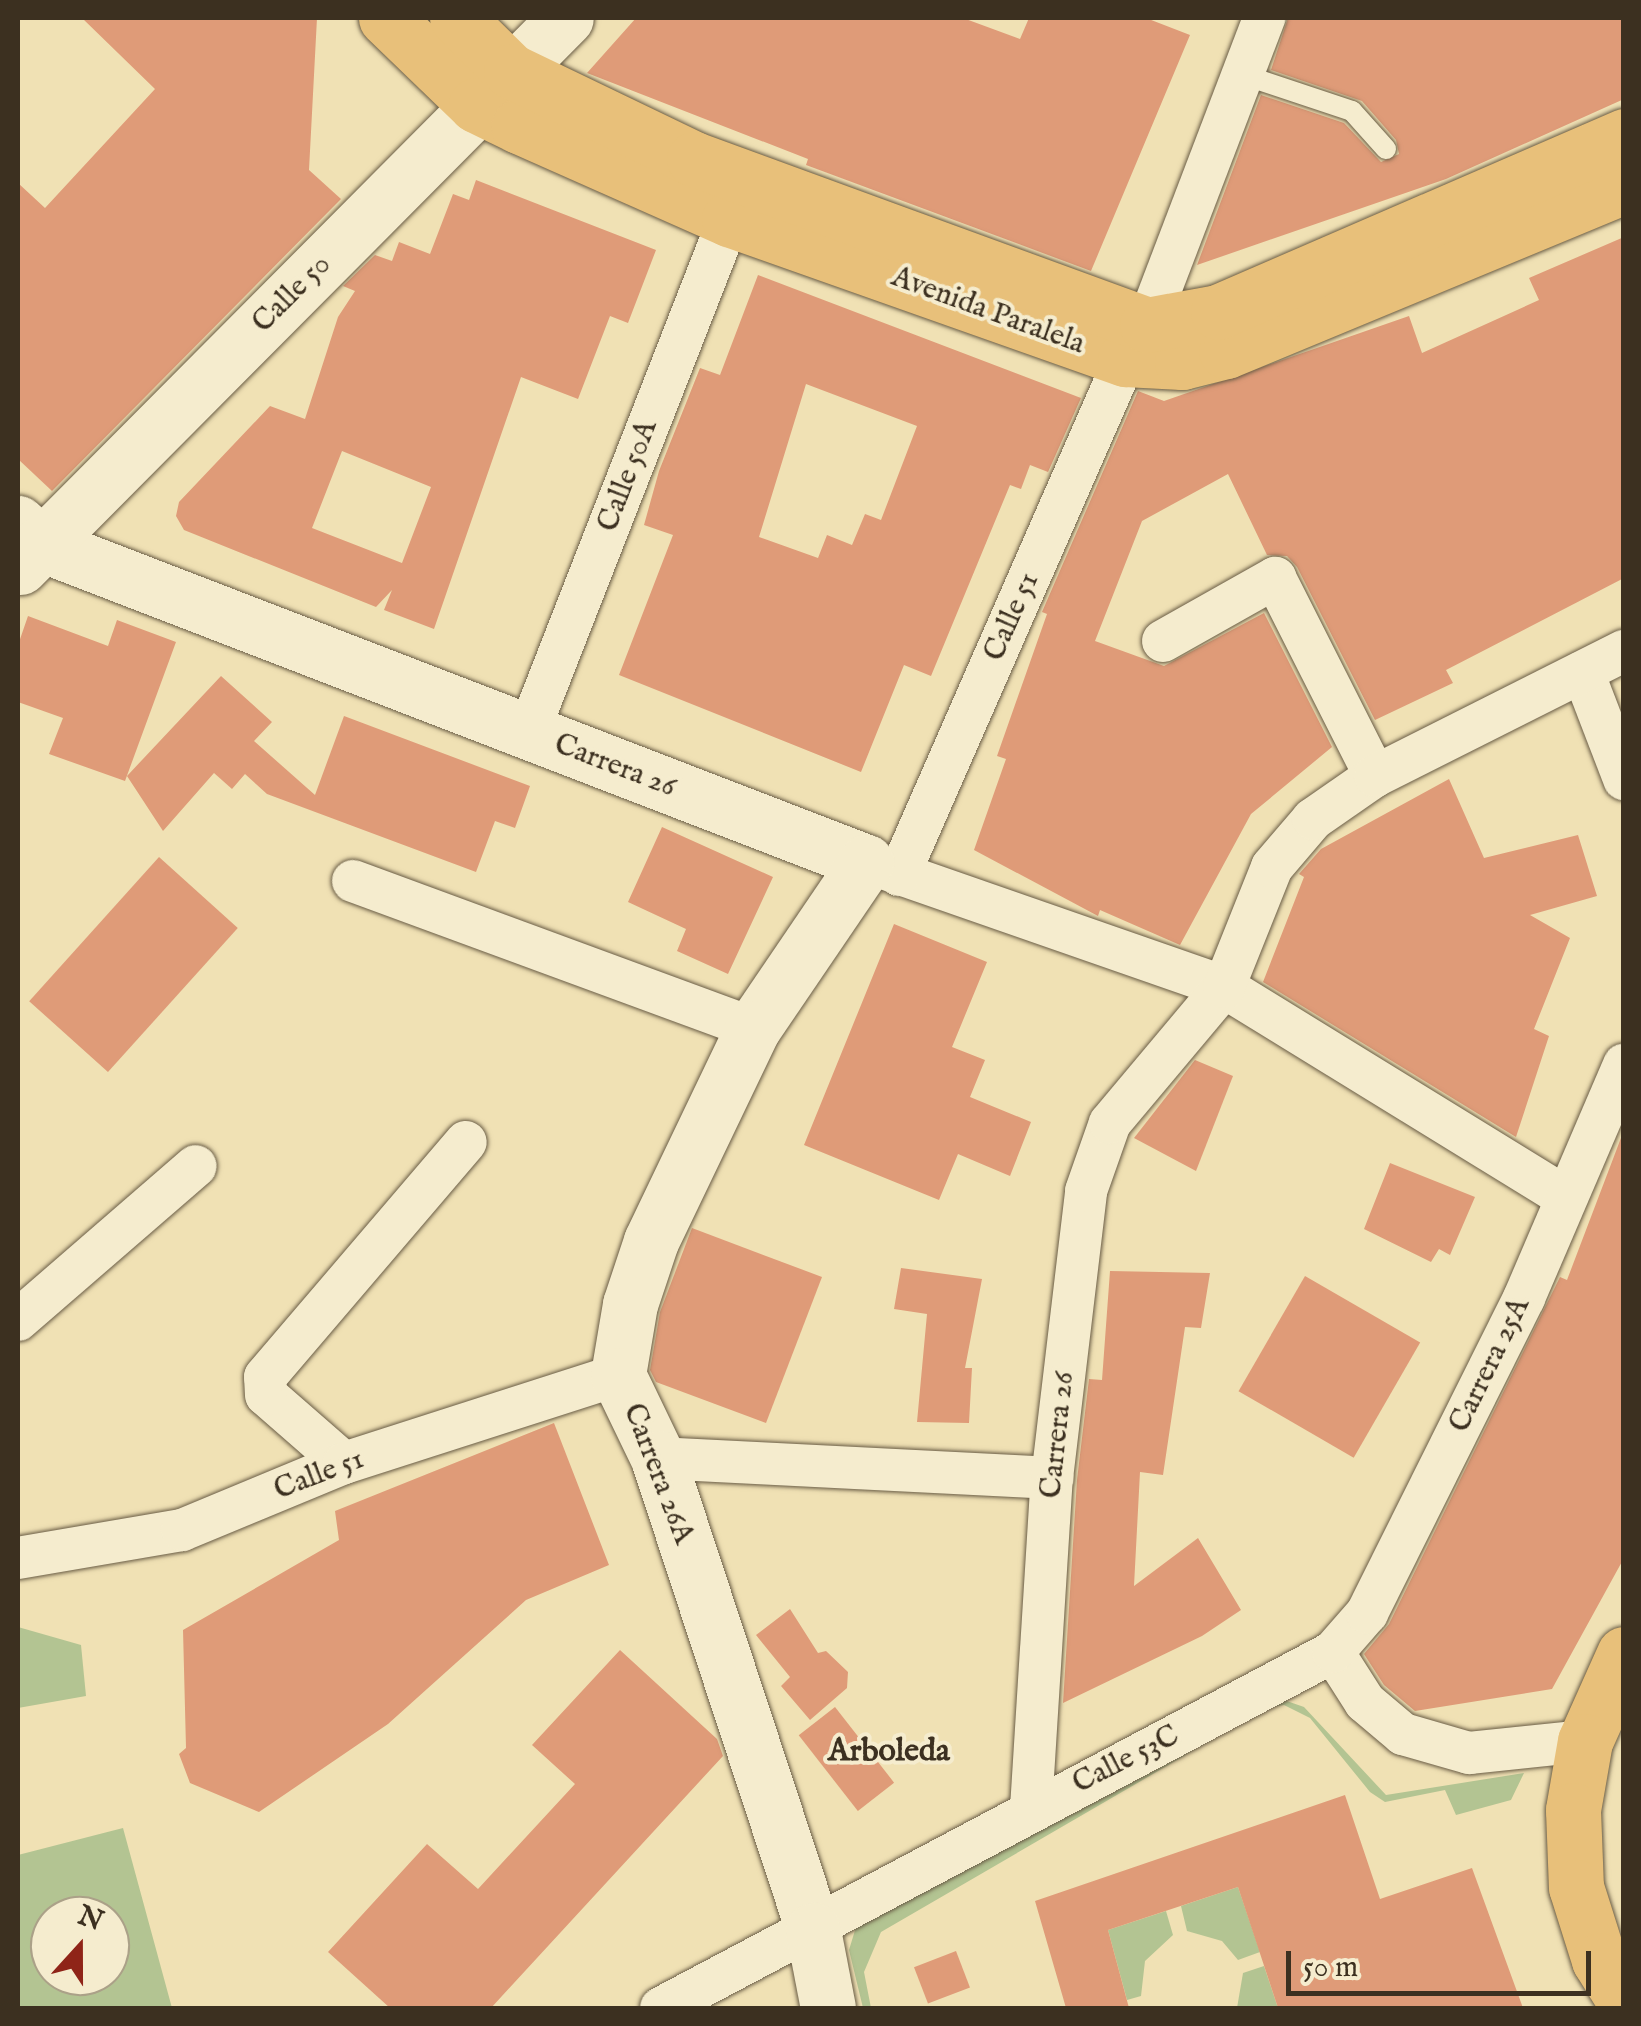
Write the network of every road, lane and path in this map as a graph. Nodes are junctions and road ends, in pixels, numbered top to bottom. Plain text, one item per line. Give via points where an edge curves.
1 (386, 18) edge
2 (456, 18) edge
3 (566, 18) edge
4 (1264, 18) edge
5 (1241, 74) junction
6 (493, 88) junction
7 (1624, 136) edge
8 (1386, 149) dead end
9 (1624, 186) edge
10 (729, 219) junction
11 (1136, 342) junction
12 (25, 546) edge
13 (1163, 641) dead end
14 (1624, 651) edge
15 (1584, 672) junction
16 (528, 734) junction
17 (1376, 776) junction
18 (1624, 779) edge
19 (882, 868) junction
20 (352, 882) dead end
21 (1224, 987) junction
22 (754, 1028) junction
23 (1624, 1065) edge
24 (466, 1142) dead end
25 (196, 1166) dead end
26 (1566, 1197) junction
27 (18, 1320) edge
28 (618, 1375) junction
29 (658, 1458) junction
30 (344, 1463) junction
31 (1052, 1478) junction
32 (18, 1558) edge
33 (1333, 1652) junction
34 (1624, 1654) edge
35 (1586, 1741) junction
36 (1032, 1808) junction
37 (813, 1930) junction
38 (1624, 2000) edge
39 (661, 2008) edge
40 (828, 2008) edge

1 - 6 main road, Avenida Paralela
2 - 6 main road, Avenida Paralela
3 - 6 street, Calle 50
4 - 5 street, Calle 51
5 - 8 lane via 1352,111
5 - 11 street, Calle 51
6 - 10 main road, Avenida Paralela
6 - 11 main road, Avenida Paralela via 694,159
6 - 12 street, Calle 50
7 - 11 main road, Avenida Paralela
9 - 11 main road, Avenida Paralela via 1226,351 1182,362
10 - 11 main road, Avenida Paralela
10 - 16 street, Calle 50A
11 - 19 street, Calle 51
12 - 16 street, Carrera 26
13 - 17 street via 1274,578
14 - 15 street
15 - 17 street
15 - 18 street
16 - 19 street, Carrera 26
17 - 21 street via 1312,819 1272,868
19 - 21 street, Carrera 26
19 - 22 street, Carrera 26A
20 - 22 street
21 - 26 street, Carrera 26
21 - 31 street, Carrera 26 via 1110,1123 1086,1191
22 - 28 street, Carrera 26A via 651,1241 630,1304
23 - 26 street, Carrera 25A
24 - 30 street via 264,1376 266,1395
25 - 27 street
26 - 33 street, Carrera 25A via 1524,1298 1366,1613
28 - 29 street, Carrera 26A
28 - 30 street, Calle 51
29 - 31 street
29 - 37 street, Carrera 26A
30 - 32 street, Calle 51 via 182,1530
31 - 36 street, Carrera 26
33 - 35 street via 1365,1702 1403,1734 1469,1753
33 - 36 street, Calle 53C
34 - 35 main road
35 - 38 main road via 1573,1810 1576,1886 1599,1960
36 - 37 street, Calle 53C
37 - 39 street, Calle 53C
37 - 40 street, Carrera 26A

